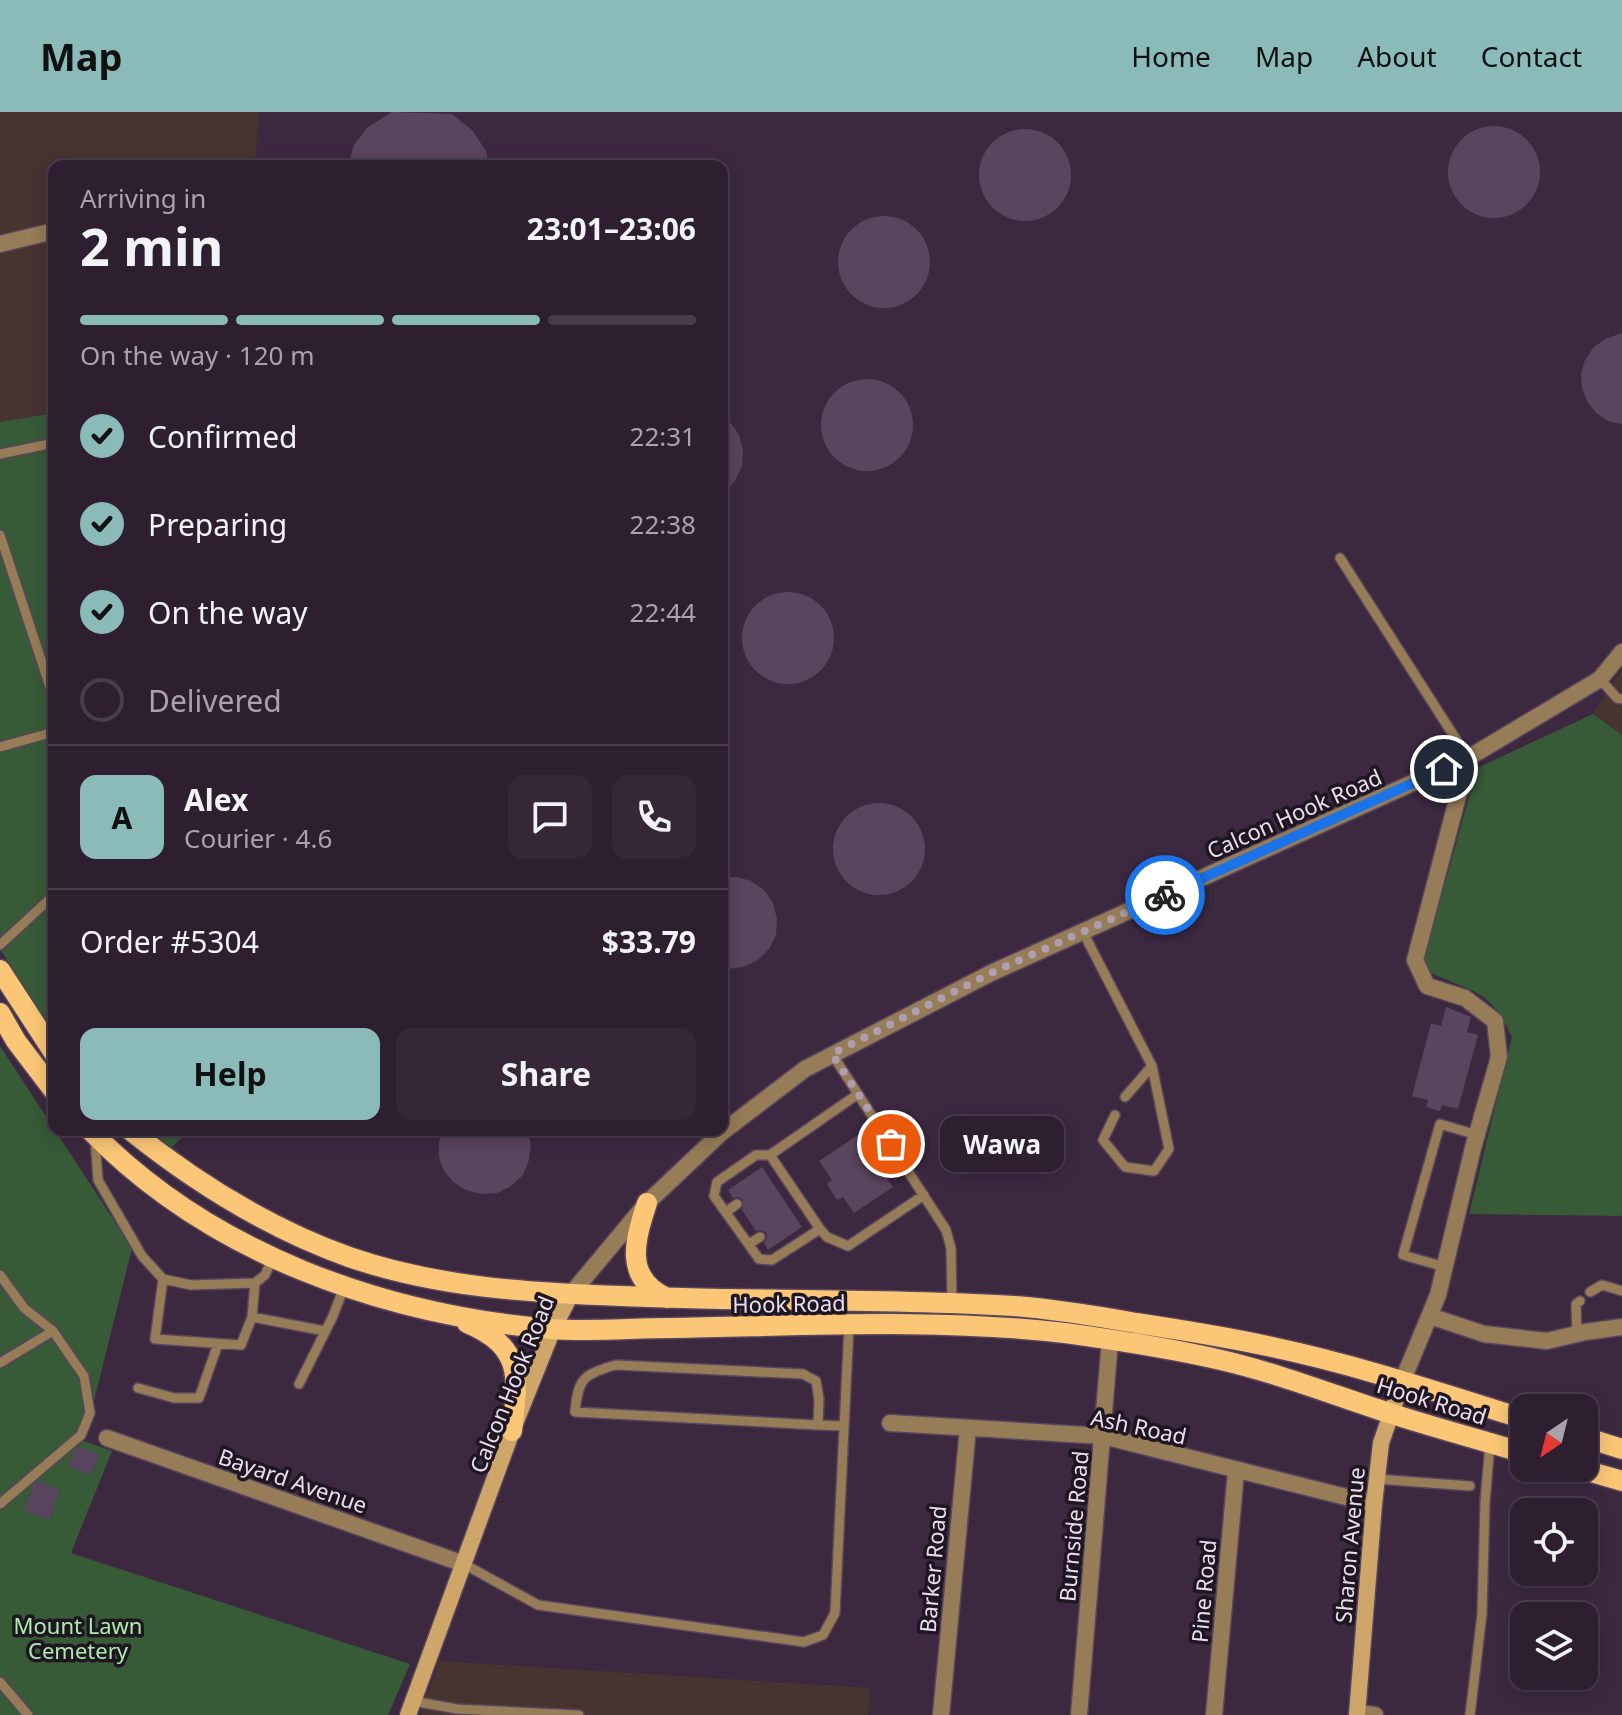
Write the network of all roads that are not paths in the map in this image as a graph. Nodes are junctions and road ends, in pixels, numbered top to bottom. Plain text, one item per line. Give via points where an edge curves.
1 (48, 233) edge
2 (0, 244) edge
3 (48, 444) edge
4 (0, 454) edge
5 (0, 535) edge
6 (1340, 558) dead end
7 (1622, 652) edge
8 (1600, 679) junction
9 (48, 681) edge
10 (1622, 699) edge
11 (48, 734) edge
12 (0, 747) edge
13 (1468, 758) junction
14 (48, 902) edge
15 (1083, 932) junction
16 (0, 945) edge
17 (0, 970) edge
18 (0, 1013) edge
19 (48, 1044) edge
20 (832, 1054) junction
21 (1152, 1066) junction
22 (48, 1083) edge
23 (858, 1094) junction
24 (1125, 1097) dead end
25 (1115, 1115) dead end
26 (728, 1128) edge
27 (1477, 1135) junction
28 (92, 1136) edge
29 (96, 1136) edge
30 (138, 1136) edge
31 (718, 1136) edge
32 (770, 1155) junction
33 (783, 1174) junction
34 (771, 1181) dead end
35 (924, 1195) junction
36 (647, 1203) junction
37 (737, 1204) dead end
38 (804, 1206) junction
39 (726, 1212) junction
40 (793, 1213) dead end
41 (820, 1229) junction
42 (760, 1237) dead end
43 (749, 1244) junction
44 (273, 1256) junction
45 (1445, 1267) junction
46 (0, 1275) edge
47 (163, 1279) junction
48 (255, 1283) junction
49 (344, 1287) junction
50 (1622, 1291) edge
51 (1590, 1292) dead end
52 (571, 1294) junction
53 (667, 1298) junction
54 (1580, 1301) dead end
55 (952, 1304) junction
56 (426, 1309) junction
57 (1430, 1316) junction
58 (252, 1317) junction
59 (849, 1326) junction
60 (1622, 1327) edge
61 (553, 1329) junction
62 (53, 1331) junction
63 (325, 1331) junction
64 (1577, 1334) junction
65 (1110, 1340) junction
66 (218, 1344) junction
67 (0, 1363) edge
68 (1402, 1382) junction
69 (299, 1384) dead end
70 (138, 1388) dead end
71 (1390, 1413) junction
72 (1510, 1415) edge
73 (890, 1423) dead end
74 (818, 1425) junction
75 (844, 1426) junction
76 (968, 1428) junction
77 (512, 1431) junction
78 (1103, 1436) junction
79 (107, 1438) dead end
80 (1598, 1441) edge
81 (1490, 1443) junction
82 (1510, 1449) edge
83 (1622, 1449) edge
84 (1236, 1471) junction
85 (1598, 1474) edge
86 (1377, 1479) junction
87 (1622, 1481) edge
88 (1470, 1486) dead end
89 (0, 1504) edge
90 (1374, 1504) junction
91 (464, 1564) junction
92 (0, 1682) edge
93 (411, 1708) edge
94 (1357, 1714) edge
95 (28, 1715) edge
96 (579, 1715) edge
97 (941, 1715) edge
98 (1079, 1715) edge
99 (1214, 1715) edge
100 (1375, 1715) edge
101 (1470, 1715) edge

1 - 2 street
3 - 4 lane
5 - 9 lane
6 - 13 lane
7 - 8 street, Calcon Hook Road
8 - 10 lane
8 - 13 street, Calcon Hook Road
11 - 12 lane
13 - 15 street, Calcon Hook Road
13 - 27 street via 1415,960 1427,986 1465,998 1495,1021 1499,1057
14 - 16 lane
15 - 20 street, Calcon Hook Road
15 - 21 lane
17 - 19 main road
18 - 22 main road
20 - 23 lane
20 - 26 street, Calcon Hook Road
21 - 24 lane
21 - 25 lane via 1169,1149 1154,1171 1125,1167 1103,1140
23 - 32 lane
23 - 35 lane
27 - 45 street
27 - 45 lane via 1440,1124 1403,1255
28 - 47 lane via 98,1180 142,1256
29 - 44 main road, Hook Road via 147,1181
30 - 52 main road, Hook Road via 244,1209 351,1258 479,1286
31 - 36 street, Calcon Hook Road
32 - 33 lane
32 - 39 lane via 756,1155 717,1182 714,1196
33 - 34 lane
33 - 38 lane
35 - 41 lane via 848,1246
35 - 55 lane via 949,1239
36 - 52 street, Calcon Hook Road
36 - 53 main road via 636,1237 636,1263 645,1283
37 - 39 lane
38 - 40 lane
38 - 41 lane
39 - 43 lane
41 - 43 lane via 772,1260 759,1259
42 - 43 lane
44 - 48 lane
44 - 49 main road, Hook Road
45 - 57 street
46 - 62 lane via 24,1308
47 - 48 lane via 191,1285
47 - 66 lane via 155,1339
48 - 58 lane
49 - 56 main road, Hook Road
49 - 63 lane
50 - 51 lane via 1602,1285
52 - 53 main road, Hook Road
52 - 61 street, Calcon Hook Road
53 - 55 main road, Hook Road
54 - 64 lane
55 - 68 main road, Hook Road via 1071,1312 1198,1333 1274,1347
56 - 61 main road, Hook Road
56 - 77 main road via 478,1328 504,1346 518,1378
57 - 64 street via 1484,1334 1547,1341
57 - 68 street
58 - 63 lane
58 - 66 lane via 241,1345
59 - 61 main road, Hook Road
59 - 65 main road, Hook Road via 1016,1328
59 - 75 lane
60 - 64 street
61 - 77 street, Calcon Hook Road
62 - 67 lane
62 - 89 lane via 84,1376 90,1413 81,1435
63 - 69 lane
65 - 71 main road, Hook Road via 1220,1360
65 - 78 street, Burnside Road
66 - 70 lane via 199,1398 174,1398
68 - 71 street, Sharon Avenue
68 - 72 main road, Hook Road
71 - 81 main road, Hook Road
71 - 86 street, Sharon Avenue
73 - 76 street, Ash Road
74 - 74 lane via 575,1412 577,1388 591,1372 616,1365 803,1374 816,1381
74 - 75 lane
75 - 91 lane via 835,1613 823,1635 814,1639 804,1642 538,1605
76 - 78 street, Ash Road
76 - 97 street, Barker Road
77 - 91 street, Calcon Hook Road
78 - 84 street, Ash Road
78 - 98 street, Burnside Road
79 - 91 street, Bayard Avenue
80 - 83 main road
81 - 82 main road, Hook Road
81 - 101 lane via 1482,1614
84 - 90 street, Ash Road
84 - 99 street, Pine Road
85 - 87 main road
86 - 88 lane
86 - 90 street, Sharon Avenue
90 - 94 street, Sharon Avenue
91 - 93 street, Calcon Hook Road
92 - 95 lane
93 - 96 lane
94 - 100 street

